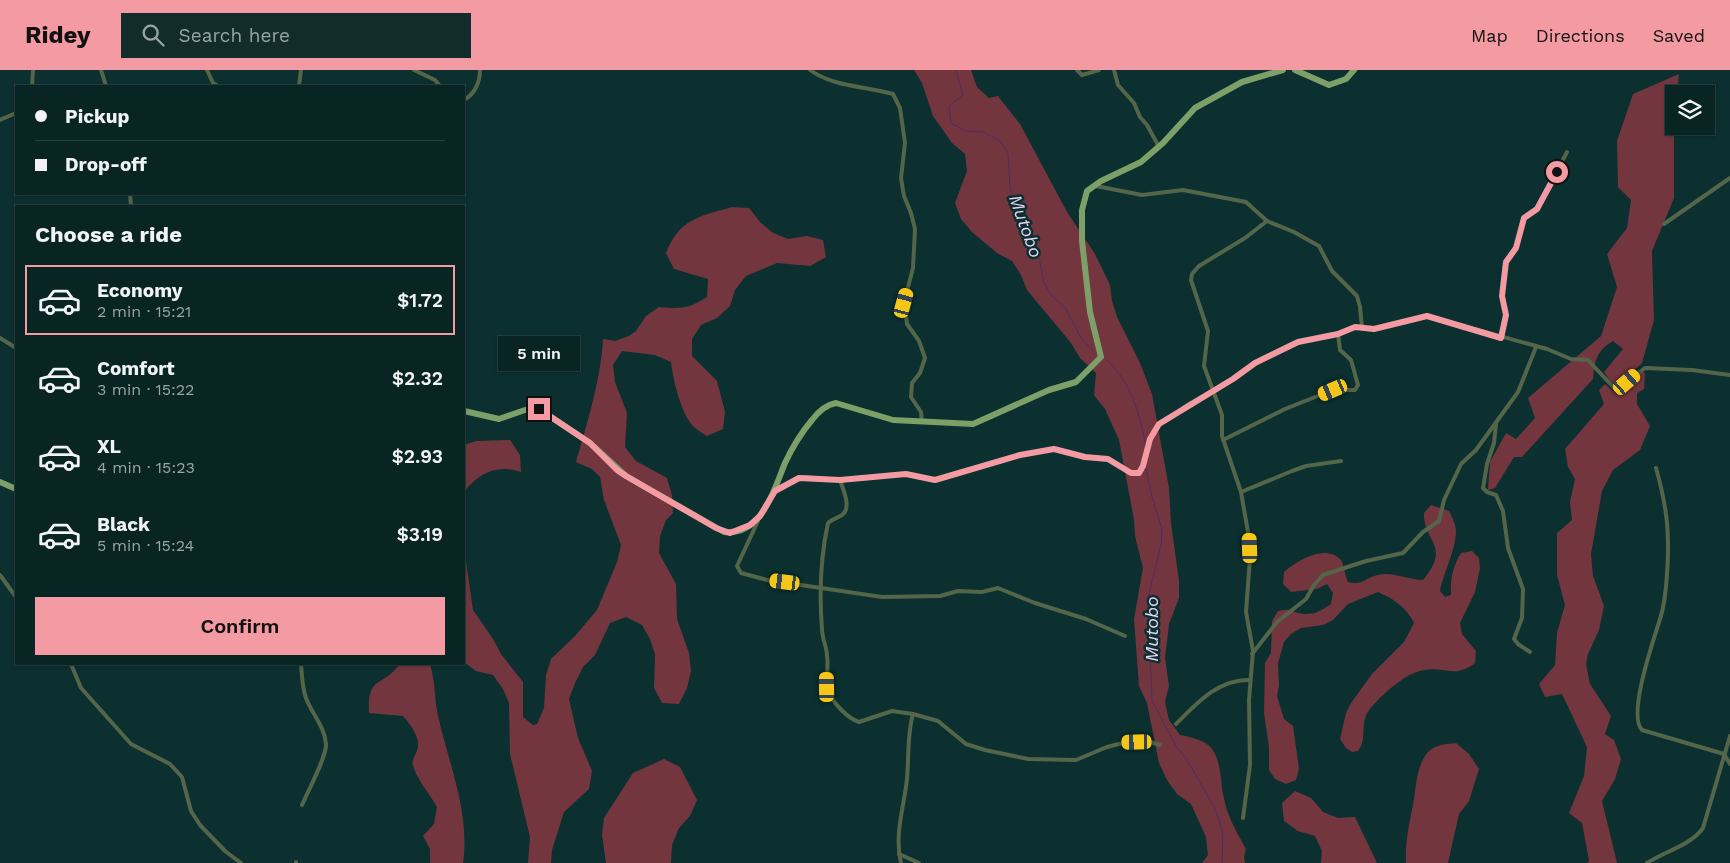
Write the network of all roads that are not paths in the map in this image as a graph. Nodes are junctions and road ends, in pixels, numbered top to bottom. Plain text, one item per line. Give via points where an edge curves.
1 (33, 70) edge
2 (101, 70) edge
3 (207, 70) edge
4 (300, 70) edge
5 (414, 70) edge
6 (480, 70) edge
7 (810, 70) edge
8 (1077, 70) edge
9 (1099, 70) edge
10 (1114, 70) edge
11 (1283, 70) edge
12 (1295, 70) edge
13 (1354, 70) edge
14 (32, 85) edge
15 (106, 85) edge
16 (216, 85) edge
17 (299, 85) edge
18 (439, 85) edge
19 (465, 100) edge
20 (15, 113) edge
21 (0, 120) edge
22 (1159, 147) junction
23 (1567, 152) dead end
24 (1730, 178) edge
25 (1094, 185) junction
26 (1266, 221) junction
27 (1664, 224) dead end
28 (1362, 327) junction
29 (1338, 334) junction
30 (0, 338) edge
31 (1501, 338) junction
32 (15, 347) edge
33 (1536, 347) junction
34 (1730, 375) edge
35 (1212, 392) junction
36 (465, 411) edge
37 (1496, 421) junction
38 (922, 422) junction
39 (1223, 440) junction
40 (1341, 461) dead end
41 (1656, 468) dead end
42 (840, 480) junction
43 (0, 482) edge
44 (15, 489) edge
45 (775, 491) junction
46 (1241, 492) junction
47 (760, 516) junction
48 (0, 575) edge
49 (819, 587) junction
50 (15, 596) edge
51 (1125, 636) dead end
52 (1530, 652) dead end
53 (1252, 654) junction
54 (71, 665) edge
55 (301, 665) edge
56 (1250, 680) junction
57 (913, 714) junction
58 (1176, 724) dead end
59 (1730, 736) edge
60 (1160, 745) dead end
61 (1724, 754) junction
62 (1730, 764) edge
63 (302, 805) dead end
64 (1243, 818) dead end
65 (899, 854) junction
66 (241, 863) edge
67 (901, 863) edge
68 (919, 863) edge
69 (1647, 863) edge

1 - 14 street
2 - 15 street
3 - 16 street
4 - 17 street
5 - 18 street
6 - 19 street via 480,81
7 - 38 street via 820,77 893,94 900,108 905,143 901,178 915,229 914,268 904,303 907,324 919,341 925,358 920,374 912,383 911,397 921,412
8 - 9 street via 1082,75
10 - 22 street via 1118,85 1134,103
11 - 22 main road via 1242,82 1195,108
12 - 13 main road via 1329,85 1346,79
20 - 21 street
22 - 25 main road via 1141,162
23 - 31 street via 1537,209 1524,218 1516,248 1506,262 1502,296 1506,315
24 - 27 street
25 - 26 street via 1142,194 1182,190 1246,202
25 - 38 main road via 1087,191 1083,203 1082,241 1090,312 1101,357 1076,382 1049,390 977,423
26 - 28 street via 1320,246 1332,271 1359,301
26 - 35 street via 1192,274 1192,286 1207,325 1204,366
28 - 29 street
28 - 31 street via 1374,329 1427,316
29 - 35 street via 1298,342 1255,363
29 - 39 street via 1340,350 1353,365 1358,385 1355,390 1333,390
30 - 32 street
31 - 33 street
33 - 34 street via 1571,359 1588,360 1616,390 1645,368
33 - 37 street via 1518,392
35 - 39 street via 1222,415
35 - 42 street via 1155,428 1139,473 1131,473 1108,459 1054,449 1020,455 935,480 906,474
36 - 47 main road via 499,419 539,409 590,443 626,476 724,532 739,531
37 - 52 street via 1483,488 1496,495 1503,511 1508,548 1523,589 1522,618 1514,639
37 - 53 street via 1476,450 1461,464 1437,523 1423,532 1403,553 1323,575 1306,599 1277,622
38 - 45 main road via 893,420 836,403 828,405 806,427
39 - 46 street
40 - 46 street via 1306,466
41 - 61 street via 1668,521 1670,550 1665,604 1641,678 1638,723 1642,730
42 - 45 street via 799,478
42 - 49 street via 846,508 842,515 828,523 820,561
43 - 44 main road
45 - 47 main road
46 - 53 street via 1249,538 1246,612
47 - 49 street via 737,566 740,573
48 - 50 street
49 - 51 street via 882,597 940,596 998,588
49 - 57 street via 827,654 827,687 831,697 859,722 892,711
53 - 56 street
54 - 66 street via 80,688 131,744 170,764 182,777 191,811 200,825
55 - 63 street via 306,699 318,719 326,744 323,759
56 - 58 street via 1235,680 1209,693
56 - 64 street via 1250,765
57 - 60 street via 945,726 966,744 1028,759 1076,760 1127,742
57 - 65 street via 909,727
59 - 61 street
61 - 62 street
61 - 69 street via 1699,834
65 - 67 street
65 - 68 street

